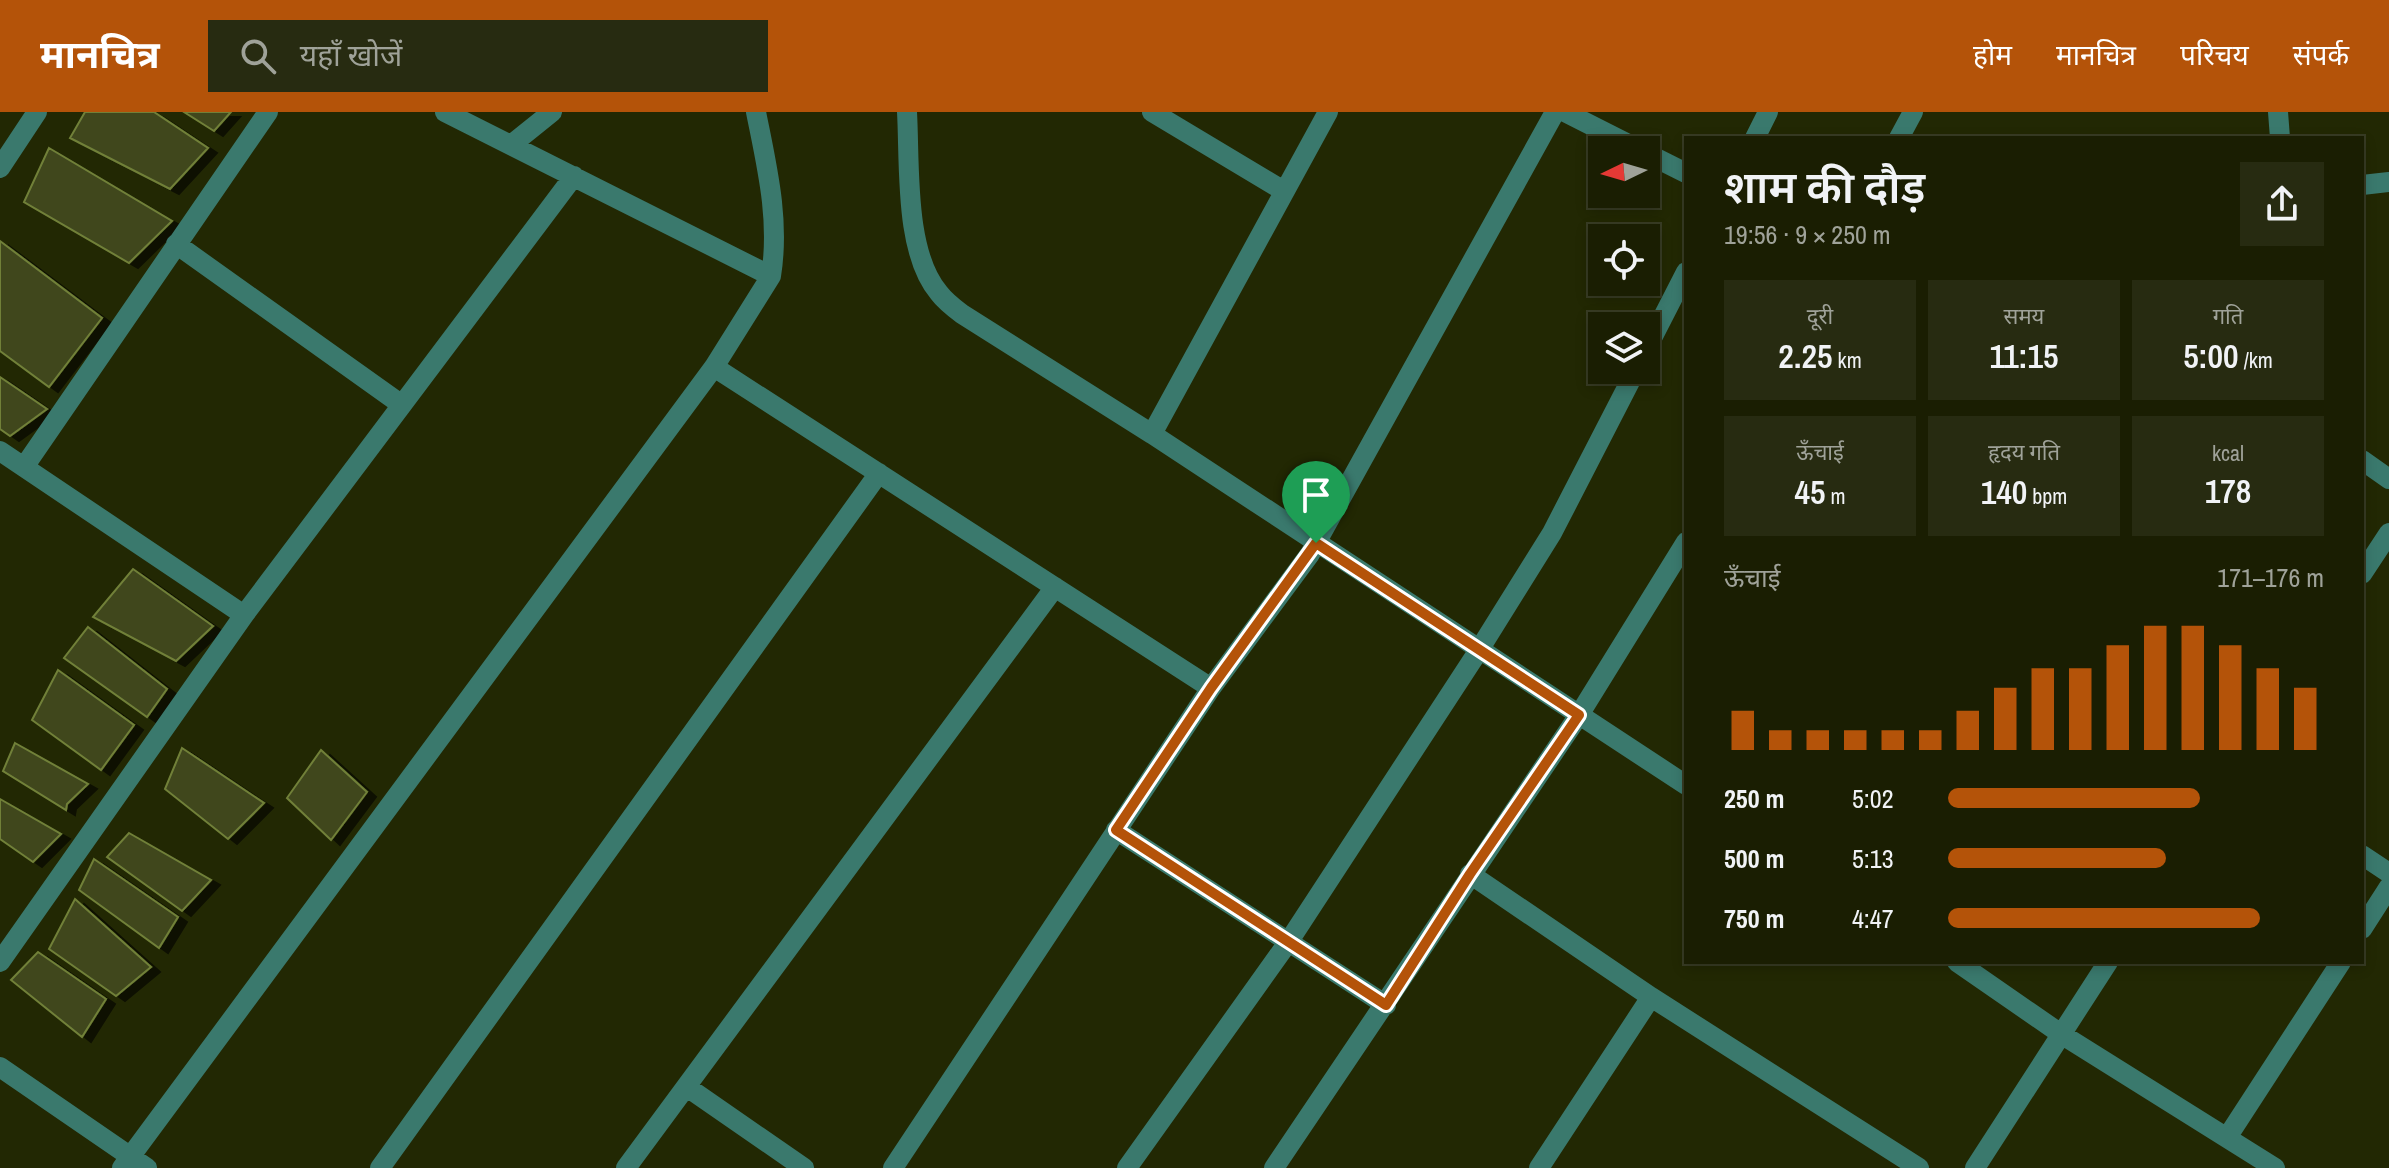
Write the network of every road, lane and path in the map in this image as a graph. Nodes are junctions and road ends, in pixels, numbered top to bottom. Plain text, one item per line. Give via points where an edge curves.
1 (37, 112) edge
2 (268, 112) edge
3 (445, 112) edge
4 (552, 112) edge
5 (756, 112) edge
6 (907, 112) edge
7 (1152, 112) edge
8 (1328, 112) edge
9 (1555, 112) edge
10 (1565, 112) edge
11 (1768, 112) edge
12 (1913, 112) edge
13 (2278, 112) edge
14 (1612, 136) edge
15 (1756, 136) edge
16 (1900, 136) edge
17 (2280, 136) edge
18 (511, 145) junction
19 (1660, 160) edge
20 (0, 168) edge
21 (1684, 172) edge
22 (574, 176) junction
23 (2389, 182) edge
24 (2364, 185) edge
25 (1284, 191) junction
26 (176, 244) junction
27 (771, 276) junction
28 (1684, 276) edge
29 (1660, 323) edge
30 (714, 367) junction
31 (1629, 384) edge
32 (402, 405) junction
33 (1152, 434) junction
34 (0, 451) edge
35 (2364, 461) edge
36 (24, 467) junction
37 (879, 473) junction
38 (2389, 479) edge
39 (2389, 533) edge
40 (1316, 543) junction
41 (1684, 545) edge
42 (2364, 571) edge
43 (1055, 587) junction
44 (244, 615) junction
45 (1479, 650) junction
46 (1211, 688) junction
47 (1579, 715) junction
48 (1684, 784) edge
49 (1116, 830) junction
50 (2364, 856) edge
51 (2389, 873) edge
52 (1470, 874) junction
53 (2389, 887) edge
54 (2364, 926) edge
55 (1289, 941) junction
56 (0, 962) edge
57 (1960, 964) edge
58 (2107, 964) edge
59 (2340, 964) edge
60 (1651, 997) junction
61 (1386, 1005) junction
62 (2061, 1034) junction
63 (0, 1067) edge
64 (687, 1087) junction
65 (2228, 1136) junction
66 (133, 1164) edge
67 (380, 1168) edge
68 (626, 1168) edge
69 (804, 1168) edge
70 (893, 1168) edge
71 (1127, 1168) edge
72 (1274, 1168) edge
73 (1539, 1168) edge
74 (1919, 1168) edge
75 (1975, 1168) edge
76 (2275, 1168) edge

1 - 20 street
2 - 26 street
3 - 18 street
4 - 18 street
5 - 27 street via 774,208
6 - 33 street via 915,242 939,294 962,314
7 - 25 street
8 - 25 street
9 - 40 street
10 - 14 street
11 - 15 street
12 - 16 street
13 - 17 street
18 - 22 street
19 - 21 street
22 - 27 street
22 - 32 street
23 - 24 street
25 - 33 street
26 - 32 street
26 - 36 street
27 - 30 street
28 - 29 street
30 - 37 street
30 - 66 street
31 - 45 street via 1552,533
32 - 44 street
33 - 40 street
34 - 36 street
35 - 38 street
36 - 44 street
37 - 43 street
37 - 67 street
39 - 42 street
40 - 45 street
40 - 46 street
41 - 47 street
43 - 46 street
43 - 64 street
44 - 56 street
45 - 47 street
45 - 55 street
46 - 49 street
47 - 48 street
47 - 52 street
49 - 55 street
49 - 70 street
50 - 51 street
52 - 60 street
52 - 61 street
53 - 54 street
55 - 61 street
55 - 71 street
57 - 62 street
58 - 62 street
59 - 65 street
60 - 73 street
60 - 74 street
61 - 72 street
62 - 65 street
62 - 75 street
63 - 66 street
64 - 68 street
64 - 69 street
65 - 76 street

